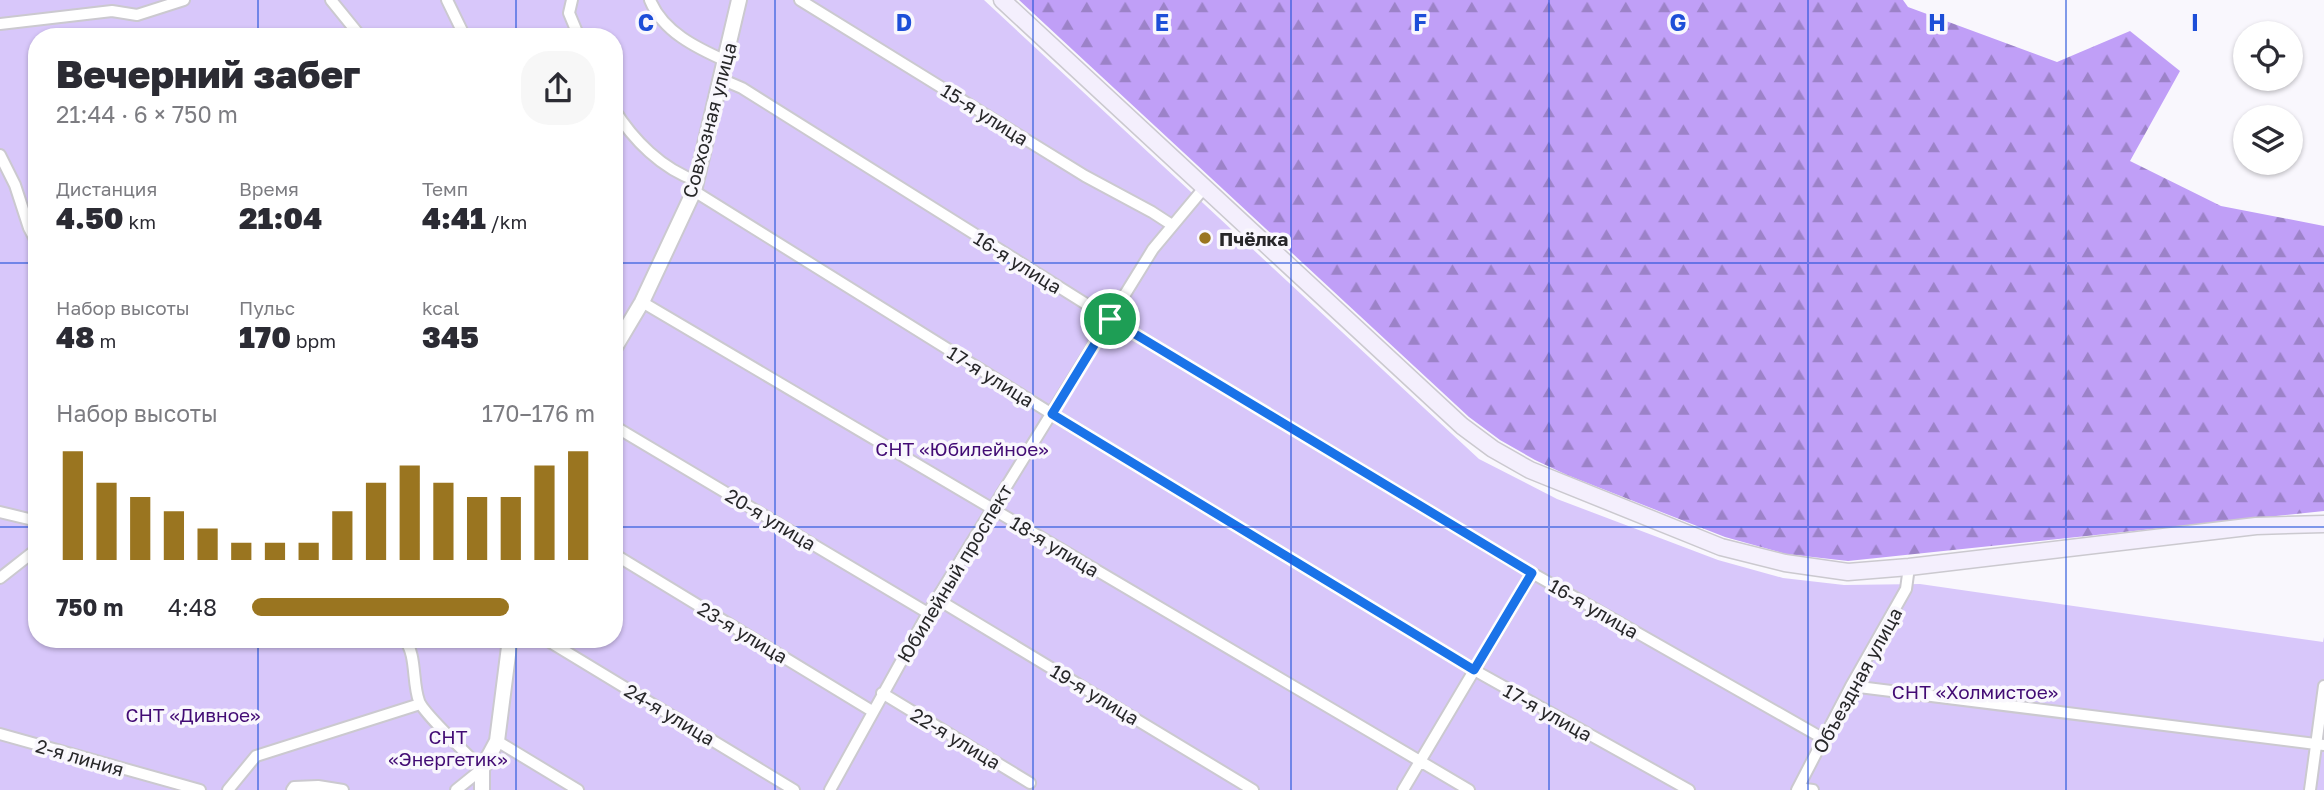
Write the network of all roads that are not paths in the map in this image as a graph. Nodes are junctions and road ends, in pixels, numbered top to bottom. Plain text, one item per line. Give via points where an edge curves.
1 (184, 0) edge
2 (331, 0) edge
3 (447, 0) edge
4 (572, 0) edge
5 (650, 0) edge
6 (739, 0) edge
7 (800, 0) edge
8 (1002, 0) edge
9 (0, 24) edge
10 (354, 28) edge
11 (461, 28) edge
12 (575, 28) edge
13 (726, 61) junction
14 (721, 79) junction
15 (623, 121) edge
16 (0, 155) edge
17 (695, 186) junction
18 (1204, 188) junction
19 (28, 225) edge
20 (1172, 225) junction
21 (642, 302) junction
22 (1110, 319) junction
23 (623, 330) edge
24 (1052, 414) junction
25 (623, 431) edge
26 (993, 509) junction
27 (0, 512) edge
28 (28, 519) edge
29 (2324, 524) edge
30 (28, 556) edge
31 (623, 559) edge
32 (1909, 567) junction
33 (1532, 573) junction
34 (0, 578) edge
35 (937, 599) junction
36 (928, 613) junction
37 (410, 648) edge
38 (509, 648) edge
39 (560, 648) edge
40 (1474, 670) junction
41 (1851, 685) junction
42 (2324, 686) edge
43 (882, 693) junction
44 (420, 704) junction
45 (872, 710) junction
46 (0, 734) edge
47 (1824, 739) junction
48 (497, 741) junction
49 (2320, 746) edge
50 (1420, 761) junction
51 (482, 769) junction
52 (1030, 783) dead end
53 (1797, 789) edge
54 (200, 790) edge
55 (228, 790) edge
56 (292, 790) edge
57 (343, 790) edge
58 (456, 790) edge
59 (482, 790) edge
60 (578, 790) edge
61 (794, 790) edge
62 (830, 790) edge
63 (1253, 790) edge
64 (1403, 790) edge
65 (1469, 790) edge
66 (1689, 790) edge
67 (1813, 790) edge
68 (2310, 790) edge

1 - 9 street via 137,15 112,11
2 - 10 street
3 - 11 street
4 - 12 street via 569,13
5 - 13 street via 677,34
6 - 13 street, Совхозная улица
7 - 20 street, 15-я улица
8 - 18 main road
13 - 14 street, Совхозная улица
14 - 17 street, Совхозная улица
14 - 22 street, 16-я улица
15 - 17 street, 17-я улица via 658,161
16 - 19 street
17 - 21 street, Совхозная улица
17 - 24 street, 17-я улица
18 - 20 street, Юбилейный проспект
18 - 32 main road via 1462,426 1530,470 1721,547 1785,564 1848,572
20 - 22 street, Юбилейный проспект
21 - 23 street, Совхозная улица
21 - 26 street, 18-я улица
22 - 24 street, Юбилейный проспект
22 - 33 street, 16-я улица
24 - 26 street, Юбилейный проспект
24 - 40 street, 17-я улица
25 - 36 street, 20-я улица
26 - 35 street, Юбилейный проспект
26 - 50 street, 18-я улица
27 - 28 street
29 - 32 main road via 2256,526
30 - 34 street
31 - 45 street, 23-я улица
32 - 41 street, Объездная улица via 1906,589
33 - 40 street
33 - 47 street, 16-я улица
35 - 36 street, Юбилейный проспект
35 - 63 street, 19-я улица
36 - 43 street, Юбилейный проспект
37 - 44 street
38 - 48 street
39 - 61 street, 24-я улица
40 - 50 street
40 - 66 street, 17-я улица
41 - 47 street, Объездная улица
41 - 49 street
42 - 49 street
43 - 45 street, Юбилейный проспект
43 - 52 street, 22-я улица
44 - 51 street
44 - 55 street via 256,757
45 - 62 street, Юбилейный проспект
46 - 54 street, 2-я линия
47 - 53 street, Объездная улица
48 - 51 street
48 - 60 street
49 - 68 street
50 - 64 street
50 - 65 street, 18-я улица
51 - 58 street
51 - 59 street
53 - 67 street
56 - 57 street via 318,786

